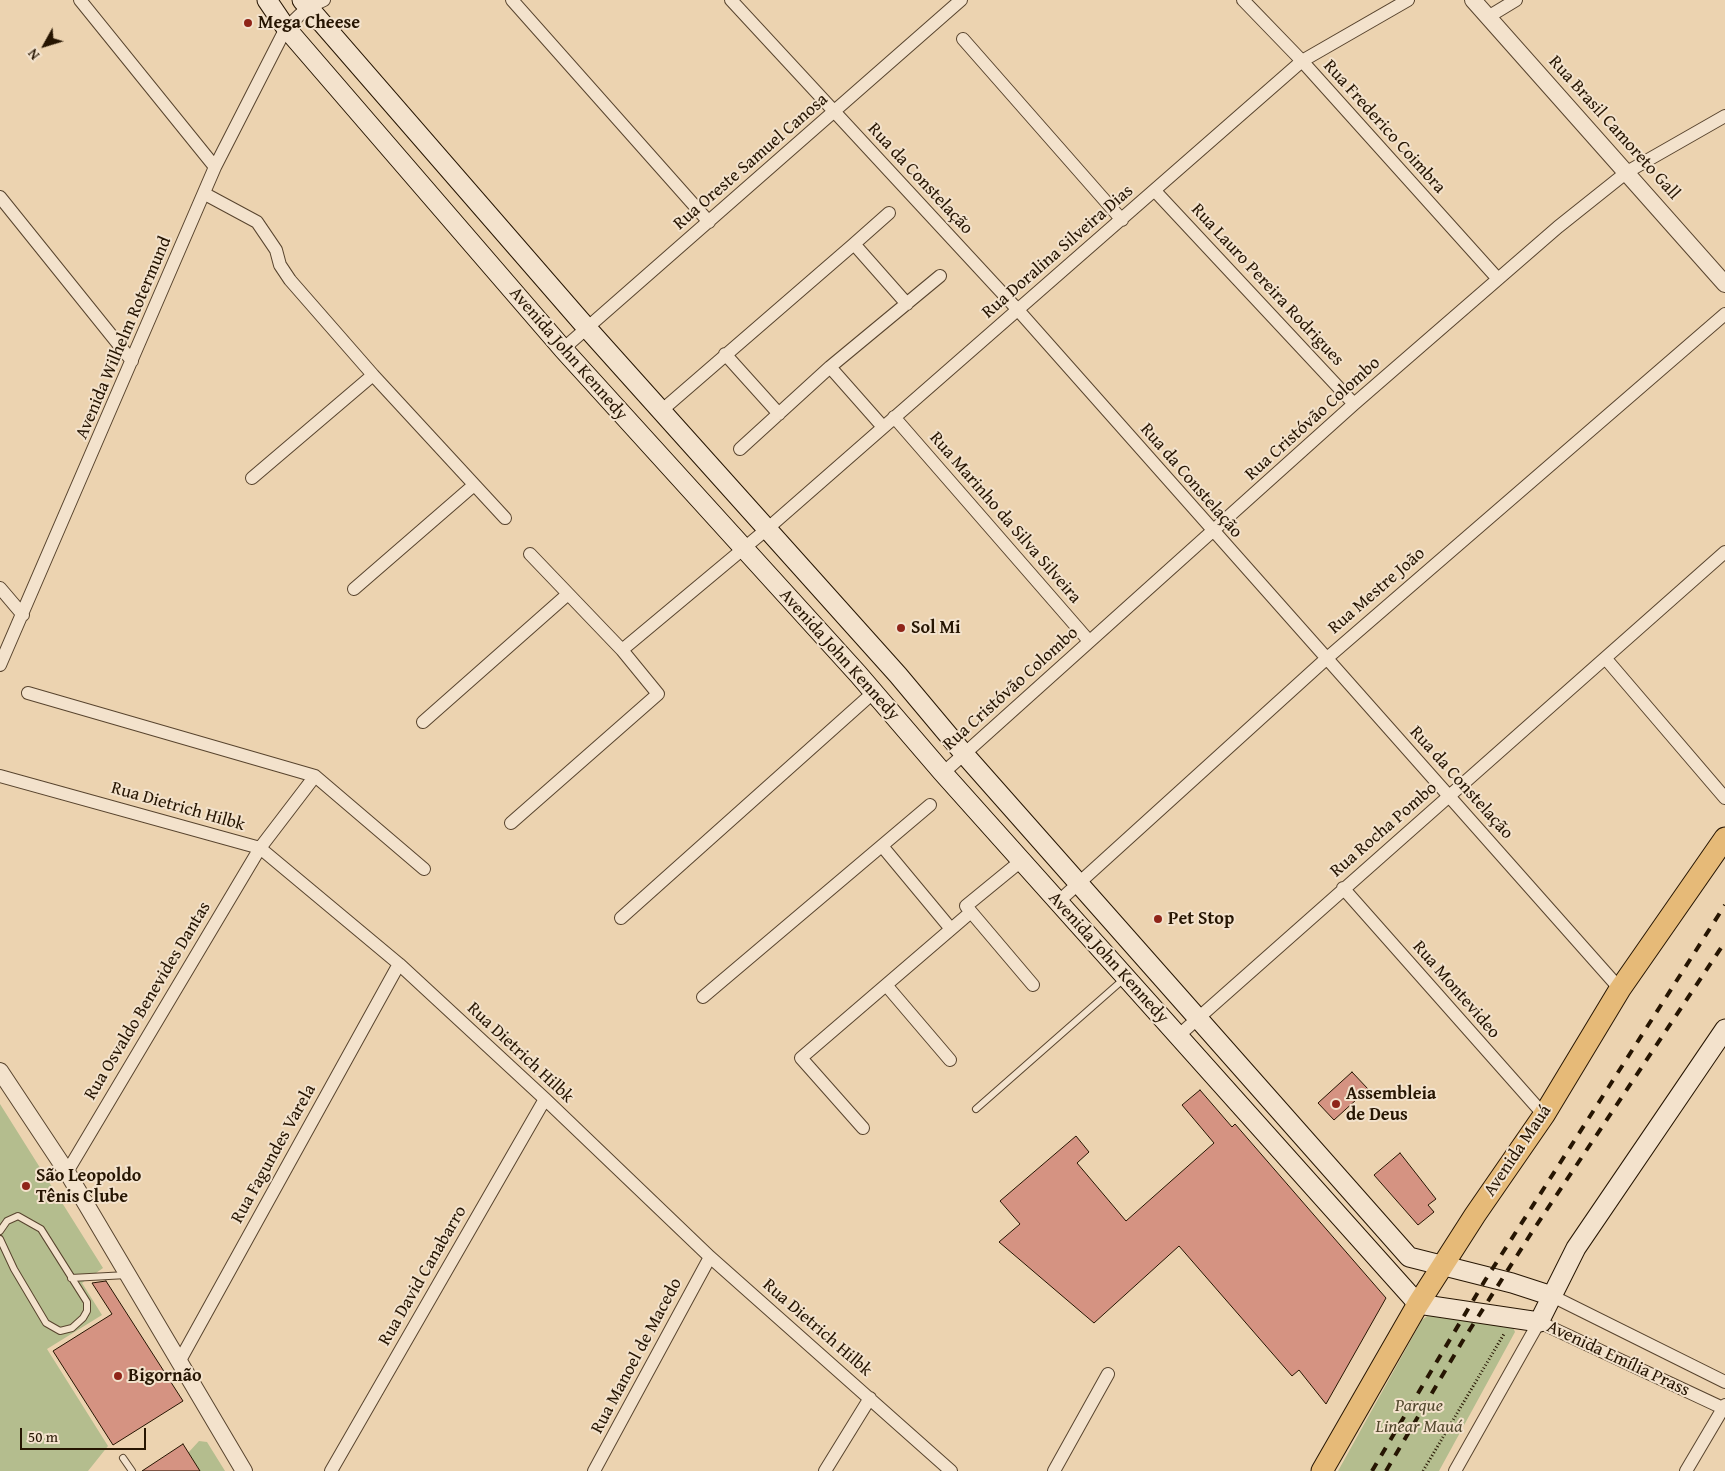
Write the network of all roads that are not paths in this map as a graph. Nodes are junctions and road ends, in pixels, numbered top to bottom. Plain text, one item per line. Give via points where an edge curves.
1 (80, 0) edge
2 (267, 0) edge
3 (324, 0) edge
4 (512, 0) edge
5 (731, 0) edge
6 (961, 0) edge
7 (1243, 0) edge
8 (1408, 0) edge
9 (1473, 0) edge
10 (1516, 0) edge
11 (304, 4) edge
12 (1488, 17) junction
13 (286, 28) junction
14 (962, 39) dead end
15 (1302, 61) junction
16 (834, 112) junction
17 (1725, 116) edge
18 (215, 167) junction
19 (1627, 172) junction
20 (1155, 191) junction
21 (205, 194) junction
22 (0, 197) edge
23 (889, 213) dead end
24 (1122, 220) junction
25 (709, 222) junction
26 (854, 244) junction
27 (940, 276) dead end
28 (1498, 279) junction
29 (1725, 284) edge
30 (907, 304) junction
31 (1018, 310) junction
32 (1725, 314) edge
33 (586, 327) junction
34 (563, 349) junction
35 (725, 354) junction
36 (132, 361) junction
37 (830, 367) junction
38 (373, 375) junction
39 (1354, 404) junction
40 (661, 411) junction
41 (779, 414) junction
42 (894, 417) junction
43 (883, 427) junction
44 (740, 449) dead end
45 (252, 478) dead end
46 (474, 485) junction
47 (505, 518) dead end
48 (767, 529) junction
49 (1213, 532) junction
50 (744, 549) junction
51 (1725, 552) edge
52 (530, 554) dead end
53 (0, 588) edge
54 (354, 589) dead end
55 (568, 594) junction
56 (23, 615) junction
57 (1089, 641) junction
58 (622, 650) junction
59 (1326, 659) junction
60 (1606, 659) junction
61 (0, 665) edge
62 (874, 692) junction
63 (28, 693) dead end
64 (424, 722) dead end
65 (965, 755) junction
66 (944, 773) junction
67 (0, 776) edge
68 (315, 776) junction
69 (1450, 796) junction
70 (1725, 798) edge
71 (930, 805) dead end
72 (511, 823) dead end
73 (1725, 838) edge
74 (882, 846) junction
75 (260, 848) junction
76 (1021, 860) junction
77 (424, 869) dead end
78 (1079, 883) junction
79 (1343, 888) junction
80 (1058, 902) junction
81 (971, 912) junction
82 (621, 918) dead end
83 (951, 929) junction
84 (399, 964) junction
85 (1126, 977) junction
86 (886, 985) junction
87 (1033, 985) dead end
88 (1620, 989) junction
89 (703, 997) dead end
90 (1198, 1018) junction
91 (1725, 1029) edge
92 (1178, 1036) junction
93 (950, 1060) dead end
94 (0, 1071) edge
95 (545, 1100) junction
96 (976, 1109) dead end
97 (1544, 1115) junction
98 (863, 1128) dead end
99 (67, 1172) junction
100 (0, 1229) edge
101 (0, 1240) edge
102 (710, 1257) junction
103 (1442, 1266) junction
104 (128, 1275) junction
105 (71, 1278) junction
106 (1552, 1296) junction
107 (1418, 1304) junction
108 (1540, 1322) junction
109 (179, 1362) junction
110 (1108, 1374) dead end
111 (1725, 1382) edge
112 (870, 1398) junction
113 (1724, 1408) edge
114 (123, 1458) dead end
115 (132, 1471) edge
116 (244, 1471) edge
117 (331, 1471) edge
118 (594, 1471) edge
119 (825, 1471) edge
120 (951, 1471) edge
121 (1054, 1471) edge
122 (1322, 1471) edge
123 (1455, 1471) edge
124 (1686, 1471) edge

1 - 18 street
2 - 13 main road, Avenida John Kennedy
3 - 11 street
4 - 25 street
5 - 16 street, Rua da Constelação
6 - 16 street, Rua Oreste Samuel Canosa
7 - 15 street, Rua Frederico Coimbra
8 - 15 street, Rua Doralina Silveira Dias
9 - 12 street, Rua Brasil Camoreto Gall
10 - 12 street
11 - 13 street, Avenida Wilhelm Rotermund
11 - 33 main road, Avenida John Kennedy
12 - 19 street, Rua Brasil Camoreto Gall
13 - 18 street, Avenida Wilhelm Rotermund
13 - 34 main road, Avenida John Kennedy
14 - 24 street
15 - 20 street, Rua Doralina Silveira Dias
15 - 28 street, Rua Frederico Coimbra
16 - 25 street, Rua Oreste Samuel Canosa
16 - 31 street, Rua da Constelação
17 - 19 street, Rua Cristóvão Colombo
18 - 21 street, Avenida Wilhelm Rotermund
19 - 28 street, Rua Cristóvão Colombo
19 - 29 street, Rua Brasil Camoreto Gall
20 - 24 street, Rua Doralina Silveira Dias
20 - 39 street, Rua Lauro Pereira Rodrigues
21 - 36 street, Avenida Wilhelm Rotermund
21 - 38 street via 257,222 276,250 280,265 290,280
22 - 36 street
23 - 26 street
24 - 31 street, Rua Doralina Silveira Dias
25 - 33 street, Rua Oreste Samuel Canosa
26 - 30 street
26 - 35 street
27 - 30 street
28 - 39 street, Rua Cristóvão Colombo
30 - 37 street
31 - 42 street, Rua Doralina Silveira Dias
31 - 49 street, Rua da Constelação
32 - 59 street, Rua Mestre João
33 - 34 street, Rua Oreste Samuel Canosa
33 - 40 main road, Avenida John Kennedy
34 - 50 main road, Avenida John Kennedy
35 - 40 street
35 - 41 street
36 - 56 street, Avenida Wilhelm Rotermund
37 - 41 street
37 - 43 street
38 - 45 street
38 - 46 street
39 - 49 street, Rua Cristóvão Colombo
40 - 48 main road, Avenida John Kennedy
41 - 44 street
42 - 43 street, Rua Doralina Silveira Dias
42 - 57 street, Rua Marinho da Silva Silveira
43 - 48 street, Rua Doralina Silveira Dias
46 - 47 street
46 - 54 street
48 - 50 street, Rua Doralina Silveira Dias
48 - 65 main road, Avenida John Kennedy
49 - 57 street, Rua Cristóvão Colombo
49 - 59 street, Rua da Constelação
50 - 58 street, Rua Doralina Silveira Dias
50 - 62 main road, Avenida John Kennedy
51 - 60 street, Rua Rocha Pombo
52 - 55 street
53 - 56 street
55 - 58 street
55 - 64 street
56 - 61 street, Avenida Wilhelm Rotermund
57 - 65 street, Rua Cristóvão Colombo
58 - 72 street via 658,694
59 - 69 street, Rua da Constelação
59 - 78 street, Rua Mestre João
60 - 69 street, Rua Rocha Pombo
60 - 70 street
62 - 66 main road, Avenida John Kennedy
62 - 82 street
63 - 68 street
65 - 66 street, Rua Cristóvão Colombo
65 - 78 main road, Avenida John Kennedy
66 - 76 main road, Avenida John Kennedy
67 - 75 street, Rua Dietrich Hilbk
68 - 75 street, Rua Osvaldo Benevides Dantas
68 - 77 street
69 - 79 street, Rua Rocha Pombo
69 - 88 street, Rua da Constelação
71 - 74 street
73 - 88 main road, Avenida Mauá
74 - 83 street
74 - 89 street
75 - 84 street, Rua Dietrich Hilbk
75 - 99 street, Rua Osvaldo Benevides Dantas
76 - 80 main road, Avenida John Kennedy
76 - 81 street via 966,906
78 - 80 street, Rua Mestre João
78 - 90 main road, Avenida John Kennedy
79 - 90 street, Rua Rocha Pombo
79 - 97 street, Rua Montevideo
80 - 85 main road, Avenida John Kennedy
81 - 83 street
81 - 87 street
83 - 86 street
84 - 95 street, Rua Dietrich Hilbk
84 - 109 street, Rua Fagundes Varela
85 - 92 main road, Avenida John Kennedy
85 - 96 lane
86 - 93 street
86 - 98 street via 801,1058
88 - 97 main road, Avenida Mauá
90 - 92 street, Rua Rocha Pombo
90 - 103 main road, Avenida John Kennedy via 1410,1257
91 - 106 main road via 1576,1248
92 - 107 main road, Avenida John Kennedy
94 - 99 street
95 - 102 street, Rua Dietrich Hilbk
95 - 117 street, Rua David Canabarro
97 - 103 main road, Avenida Mauá
99 - 104 street
100 - 105 lane via 18,1216 33,1222 41,1229
101 - 105 lane via 46,1323 60,1331 72,1328 87,1311 87,1302
102 - 112 street, Rua Dietrich Hilbk
102 - 118 street, Rua Manoel de Macedo
103 - 106 main road, Avenida Emília Prass
103 - 107 main road, Avenida Mauá
104 - 105 lane
104 - 109 street
106 - 108 main road
106 - 111 street, Avenida Emília Prass
107 - 108 main road, Avenida Emília Prass
107 - 122 main road, Avenida Mauá
108 - 113 street, Avenida Emília Prass
108 - 123 street
109 - 116 street
110 - 121 street
112 - 119 street
112 - 120 street, Rua Dietrich Hilbk
113 - 124 street
114 - 115 lane

